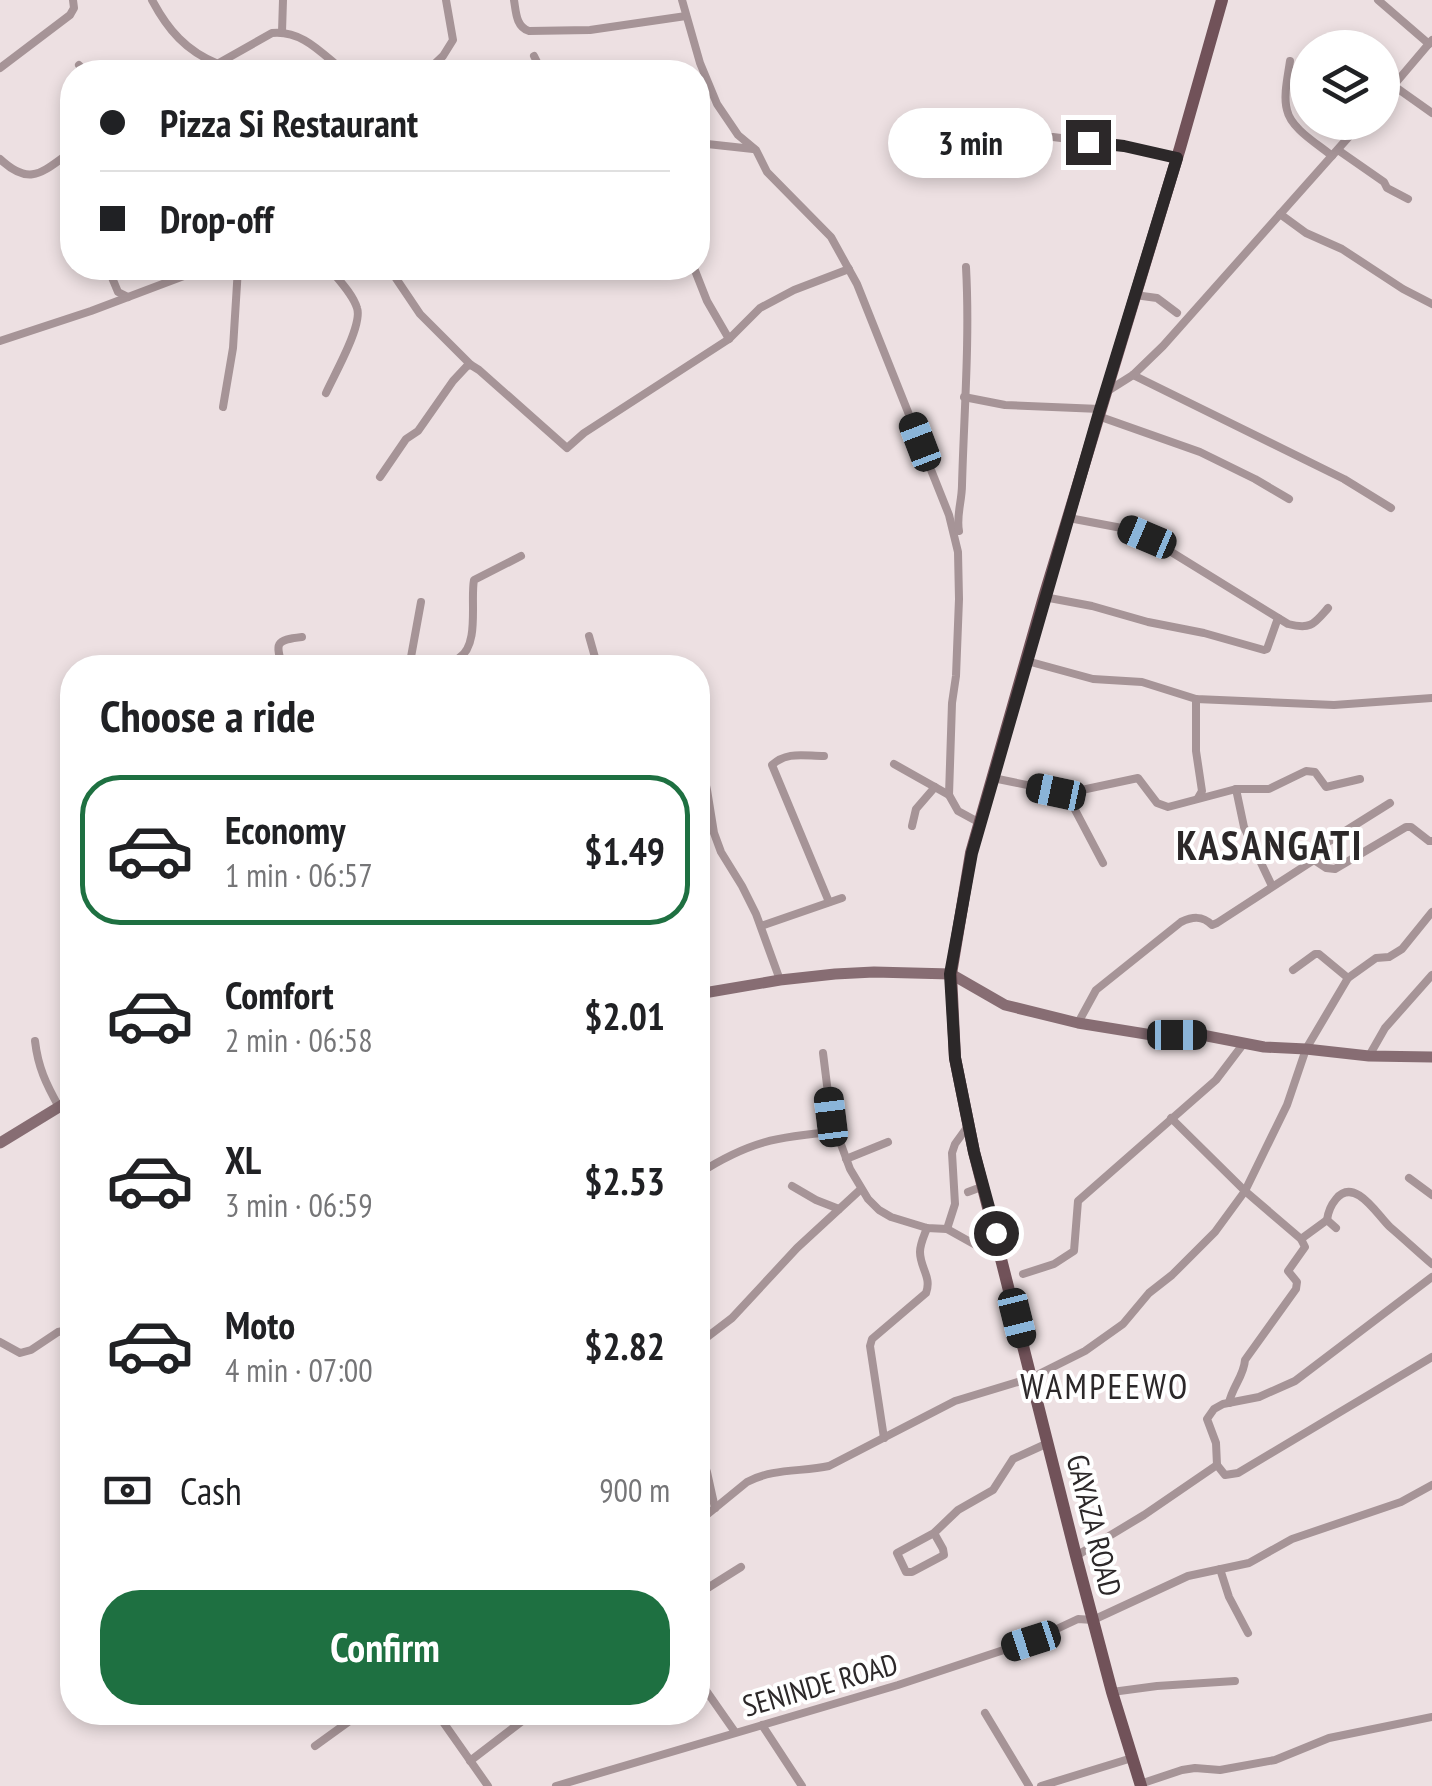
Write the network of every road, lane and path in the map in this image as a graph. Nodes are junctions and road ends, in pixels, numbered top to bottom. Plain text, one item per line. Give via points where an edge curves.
1 (73, 0) edge
2 (152, 0) edge
3 (283, 0) edge
4 (446, 0) edge
5 (514, 0) edge
6 (682, 0) edge
7 (1222, 0) edge
8 (1378, 0) edge
9 (686, 16) junction
10 (282, 32) junction
11 (1431, 42) edge
12 (534, 56) dead end
13 (210, 60) edge
14 (225, 60) edge
15 (330, 60) edge
16 (439, 60) edge
17 (536, 60) edge
18 (700, 60) edge
19 (1290, 62) dead end
20 (0, 68) edge
21 (1400, 79) edge
22 (710, 90) edge
23 (1400, 90) edge
24 (1432, 113) edge
25 (1290, 118) edge
26 (1052, 137) dead end
27 (1316, 140) edge
28 (1346, 140) edge
29 (710, 144) edge
30 (756, 150) junction
31 (1335, 153) junction
32 (1177, 158) junction
33 (0, 159) edge
34 (60, 160) edge
35 (1408, 199) dead end
36 (1280, 214) junction
37 (966, 267) dead end
38 (849, 269) junction
39 (113, 280) edge
40 (173, 280) edge
41 (237, 280) edge
42 (337, 280) edge
43 (398, 280) edge
44 (699, 280) edge
45 (1135, 295) junction
46 (128, 297) junction
47 (1432, 304) edge
48 (1177, 313) dead end
49 (729, 339) junction
50 (0, 340) edge
51 (472, 365) junction
52 (1133, 375) junction
53 (1106, 392) junction
54 (326, 393) dead end
55 (964, 396) junction
56 (223, 407) dead end
57 (1099, 412) junction
58 (380, 476) dead end
59 (1289, 499) dead end
60 (1391, 508) dead end
61 (1068, 518) junction
62 (958, 552) junction
63 (522, 556) dead end
64 (1044, 596) junction
65 (421, 602) dead end
66 (1328, 608) dead end
67 (1278, 618) junction
68 (588, 636) dead end
69 (302, 637) dead end
70 (279, 655) edge
71 (412, 655) edge
72 (462, 655) edge
73 (594, 655) edge
74 (1027, 660) junction
75 (1432, 698) edge
76 (1196, 699) junction
77 (824, 756) dead end
78 (894, 764) dead end
79 (993, 778) junction
80 (1360, 778) dead end
81 (934, 787) junction
82 (1236, 789) junction
83 (1070, 791) junction
84 (949, 795) junction
85 (1198, 798) junction
86 (1390, 804) dead end
87 (710, 807) edge
88 (980, 823) junction
89 (912, 826) dead end
90 (1432, 841) edge
91 (1314, 860) junction
92 (1103, 863) dead end
93 (1272, 886) junction
94 (842, 898) dead end
95 (829, 902) junction
96 (1432, 912) edge
97 (762, 926) junction
98 (1294, 970) dead end
99 (950, 974) junction
100 (1432, 975) edge
101 (1348, 978) junction
102 (780, 980) junction
103 (710, 992) edge
104 (1078, 1023) junction
105 (35, 1041) dead end
106 (1244, 1043) junction
107 (1306, 1049) junction
108 (823, 1054) dead end
109 (1369, 1056) junction
110 (1432, 1057) edge
111 (58, 1107) joint
112 (1172, 1118) junction
113 (968, 1126) junction
114 (836, 1132) junction
115 (0, 1142) edge
116 (888, 1142) dead end
117 (846, 1158) junction
118 (710, 1167) edge
119 (1409, 1178) dead end
120 (792, 1186) dead end
121 (861, 1190) junction
122 (1245, 1191) junction
123 (1432, 1195) edge
124 (839, 1209) junction
125 (1327, 1220) junction
126 (927, 1228) junction
127 (1336, 1228) dead end
128 (947, 1229) junction
129 (1302, 1239) junction
130 (1003, 1260) junction
131 (1432, 1264) edge
132 (1023, 1274) dead end
133 (1432, 1276) edge
134 (60, 1332) edge
135 (710, 1335) edge
136 (0, 1342) edge
137 (1432, 1358) edge
138 (1031, 1378) junction
139 (1229, 1403) junction
140 (884, 1438) junction
141 (1048, 1442) junction
142 (1217, 1465) junction
143 (1432, 1485) edge
144 (710, 1486) edge
145 (715, 1508) junction
146 (710, 1512) edge
147 (934, 1533) junction
148 (1076, 1556) junction
149 (741, 1567) dead end
150 (1220, 1569) junction
151 (710, 1586) edge
152 (1093, 1620) junction
153 (1248, 1633) dead end
154 (1235, 1680) dead end
155 (1112, 1692) junction
156 (710, 1696) edge
157 (985, 1713) dead end
158 (1432, 1718) edge
159 (344, 1725) edge
160 (445, 1725) edge
161 (517, 1725) edge
162 (762, 1725) junction
163 (735, 1732) junction
164 (315, 1746) dead end
165 (1132, 1758) junction
166 (470, 1761) junction
167 (1140, 1785) edge
168 (488, 1786) edge
169 (556, 1786) edge
170 (802, 1786) edge
171 (1029, 1786) edge
172 (1041, 1786) edge

1 - 20 street via 70,15
2 - 13 street via 176,38
3 - 10 street
4 - 16 street via 453,40
5 - 9 street via 519,24 529,31
6 - 9 street
7 - 32 main road, GAYAZA ROAD
8 - 11 street
9 - 18 street
10 - 14 street
10 - 15 street
11 - 21 street
12 - 17 street
19 - 25 street
22 - 30 street via 738,135
23 - 24 street
26 - 32 street
27 - 31 street
28 - 31 street
29 - 30 street
30 - 38 street
31 - 35 street
31 - 36 street
32 - 45 main road, GAYAZA ROAD
33 - 34 street via 32,176
36 - 47 street
36 - 52 street
37 - 55 street
38 - 49 street via 760,308
38 - 62 street via 950,515
39 - 46 street
40 - 46 street
41 - 56 street
42 - 54 street via 359,312
43 - 51 street via 420,314
44 - 49 street
45 - 48 street via 1157,298
45 - 53 main road, GAYAZA ROAD
46 - 50 street
49 - 51 street via 568,448
51 - 58 street via 461,369
52 - 53 street
52 - 60 street
53 - 57 main road, GAYAZA ROAD
55 - 57 street via 1005,406
55 - 62 street
57 - 59 street via 1200,452
57 - 61 main road, GAYAZA ROAD
61 - 64 main road, GAYAZA ROAD
61 - 67 street via 1147,537
62 - 84 street
63 - 72 street via 474,580 473,628
64 - 67 street via 1264,650
64 - 74 main road, GAYAZA ROAD
65 - 71 street
66 - 67 street via 1307,627
68 - 73 street
69 - 70 street via 278,642
74 - 76 street
74 - 79 main road, GAYAZA ROAD
75 - 76 street via 1334,705
76 - 85 street
77 - 95 street via 792,754 772,765
78 - 81 street
79 - 83 street
79 - 88 main road, GAYAZA ROAD
80 - 82 street via 1326,787 1306,770 1269,789
81 - 84 street
81 - 89 street
82 - 85 street
82 - 93 street via 1244,827
83 - 85 street via 1138,778 1162,806
83 - 92 street
84 - 88 street via 958,812
86 - 91 street via 1316,850
87 - 97 street via 721,852
88 - 99 main road, GAYAZA ROAD
90 - 91 street via 1406,826 1335,868
91 - 93 street
93 - 104 street via 1217,923 1192,917 1181,922 1096,990
94 - 95 street
95 - 97 street
96 - 101 street via 1402,949
97 - 102 street
98 - 101 street via 1319,954
99 - 102 street
99 - 104 street via 1006,1004
99 - 113 main road, GAYAZA ROAD
100 - 109 street
101 - 107 street
102 - 103 street
104 - 106 street
105 - 111 street via 42,1078
106 - 107 street
106 - 112 street via 1216,1080
107 - 109 street
107 - 122 street
108 - 114 street
109 - 110 street
111 - 115 street
112 - 122 street
112 - 132 street via 1078,1201 1074,1251
113 - 128 street via 952,1154 955,1204
113 - 130 main road, GAYAZA ROAD
114 - 117 street
114 - 118 street via 762,1141
116 - 117 street
117 - 121 street
119 - 123 street
120 - 124 street
121 - 124 street
121 - 126 street via 891,1217
122 - 129 street
122 - 138 street via 1215,1232 1123,1324
124 - 135 street
125 - 127 street
125 - 129 street
125 - 131 street via 1343,1192 1361,1196
126 - 128 street
126 - 140 street via 920,1250 926,1292 870,1346
128 - 130 street
129 - 139 street via 1304,1251 1288,1272 1296,1289 1245,1360
130 - 138 main road, GAYAZA ROAD
133 - 139 street via 1296,1381
134 - 136 street via 20,1352
137 - 142 street via 1248,1468 1230,1475
138 - 140 street via 954,1401
138 - 141 main road, GAYAZA ROAD
139 - 142 street via 1207,1418
140 - 145 street via 829,1466 756,1477
141 - 147 street via 1013,1459 993,1490
141 - 148 main road, GAYAZA ROAD
142 - 148 street
143 - 150 street, SENINDE ROAD via 1292,1539 1249,1563
144 - 145 street
145 - 146 street
147 - 147 street via 944,1555 906,1572 897,1553
148 - 152 main road, GAYAZA ROAD
149 - 151 street
150 - 152 street, SENINDE ROAD via 1188,1576
150 - 153 street
152 - 155 main road, GAYAZA ROAD
152 - 162 street, SENINDE ROAD via 1078,1619 898,1686
154 - 155 street
155 - 165 main road, GAYAZA ROAD
156 - 163 street
157 - 171 street
158 - 167 street via 1329,1738 1275,1760 1182,1770
159 - 164 street
160 - 166 street
161 - 166 street
162 - 163 street, SENINDE ROAD
162 - 170 street
163 - 169 street, SENINDE ROAD
165 - 167 main road, GAYAZA ROAD
165 - 172 street
166 - 168 street

